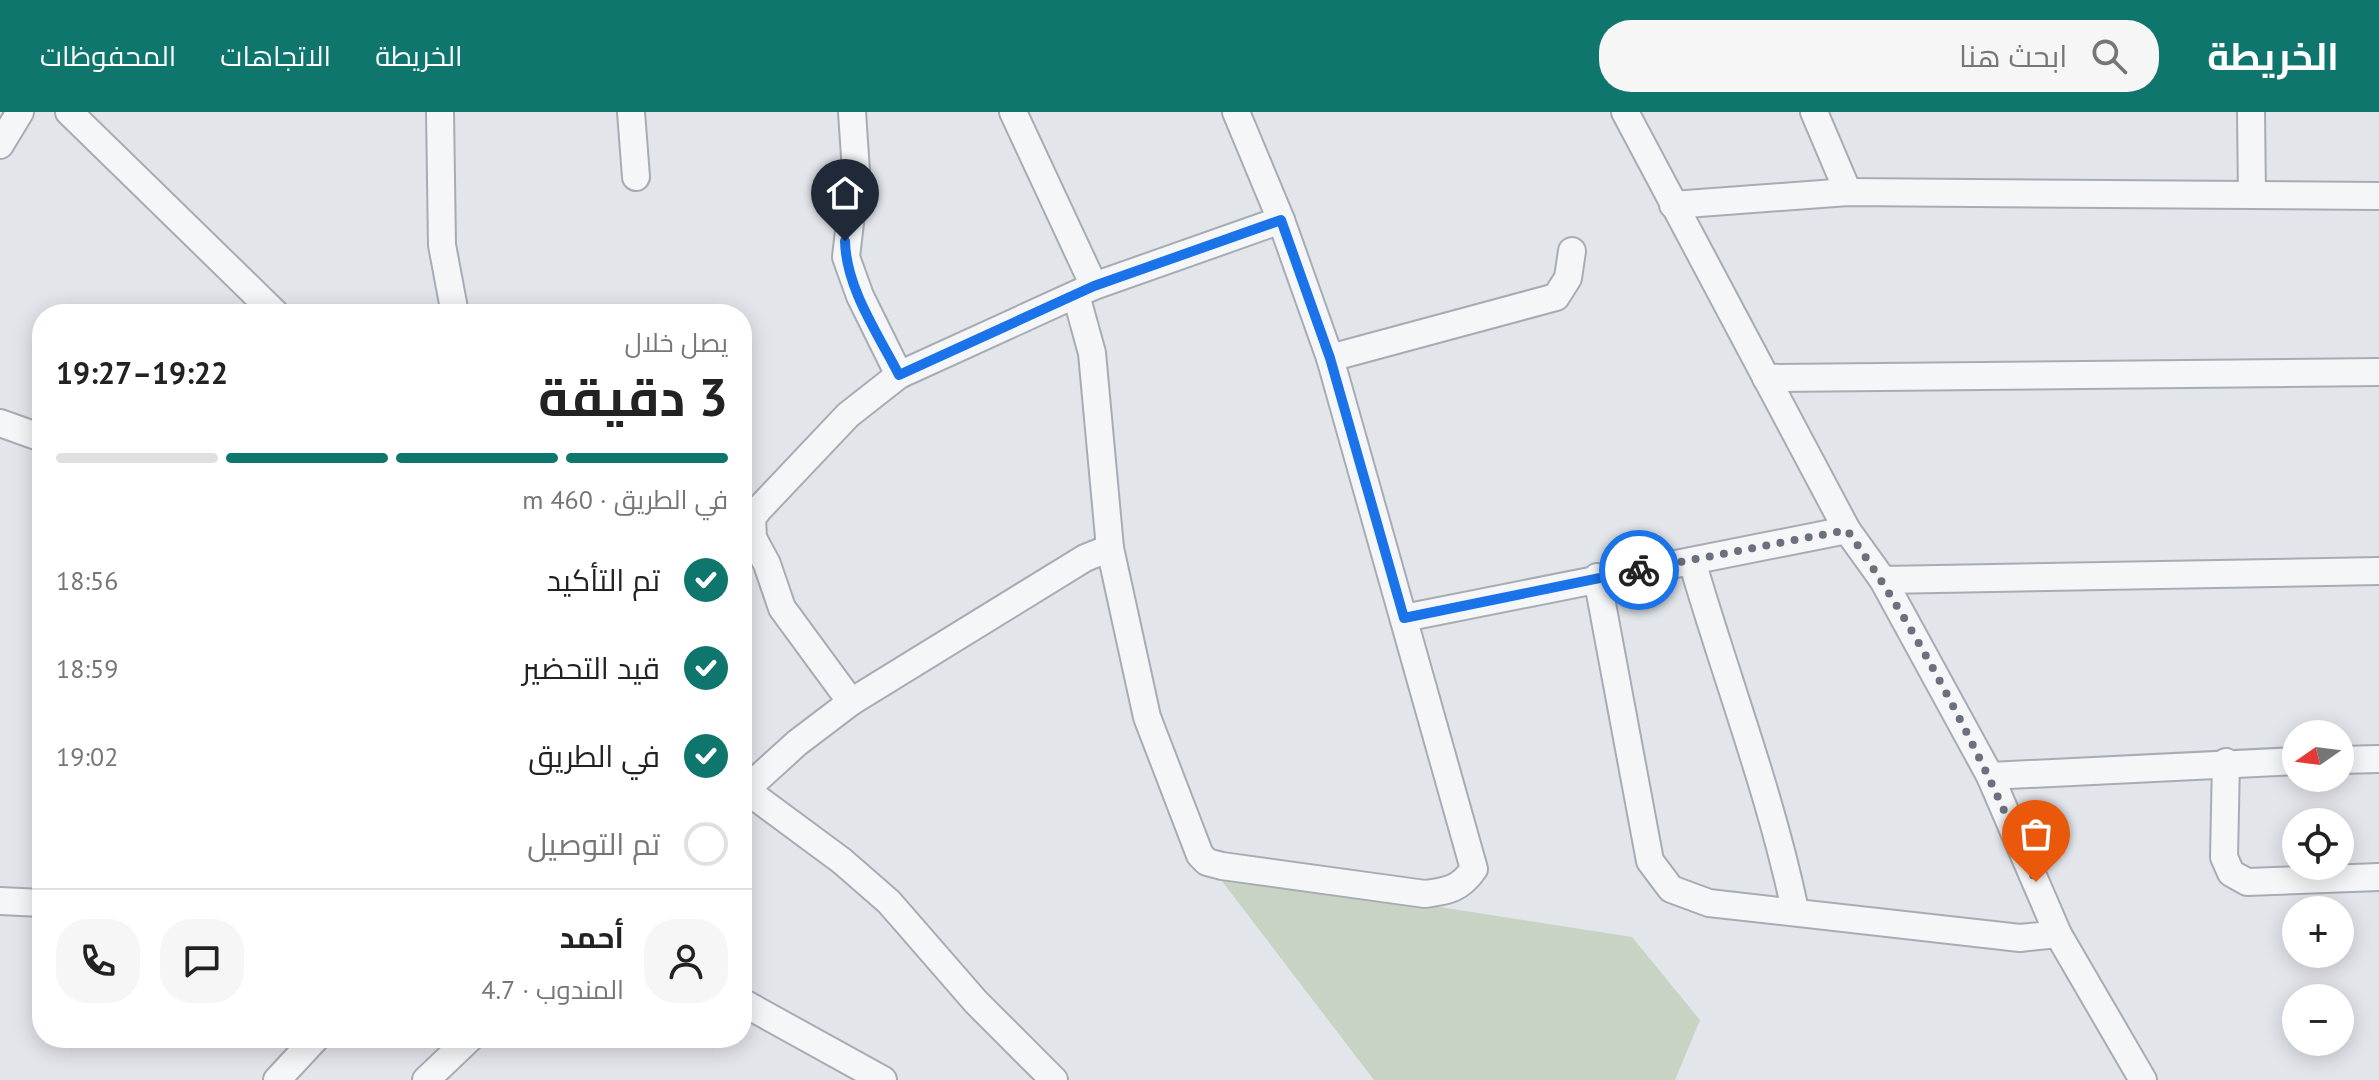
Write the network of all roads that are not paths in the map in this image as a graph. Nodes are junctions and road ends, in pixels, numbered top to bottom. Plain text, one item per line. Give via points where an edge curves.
1 (20, 112) edge
2 (69, 112) edge
3 (440, 112) edge
4 (631, 112) edge
5 (852, 112) edge
6 (1013, 112) edge
7 (1236, 112) edge
8 (1625, 112) edge
9 (1814, 112) edge
10 (2251, 112) edge
11 (0, 145) edge
12 (636, 177) dead end
13 (1848, 192) junction
14 (2252, 195) junction
15 (2379, 196) edge
16 (1673, 205) junction
17 (1281, 220) junction
18 (1572, 251) dead end
19 (1085, 291) junction
20 (266, 304) edge
21 (453, 304) edge
22 (1330, 358) junction
23 (2379, 372) edge
24 (899, 375) junction
25 (1766, 378) junction
26 (0, 423) edge
27 (32, 434) edge
28 (752, 524) edge
29 (752, 529) edge
30 (1847, 530) junction
31 (1110, 548) junction
32 (1692, 561) junction
33 (2379, 571) edge
34 (1597, 577) junction
35 (1883, 580) junction
36 (1404, 618) junction
37 (851, 702) junction
38 (2379, 759) edge
39 (2354, 760) edge
40 (2282, 761) edge
41 (2226, 762) junction
42 (1990, 776) junction
43 (752, 782) edge
44 (752, 796) edge
45 (2379, 877) edge
46 (0, 901) edge
47 (32, 903) edge
48 (1795, 910) junction
49 (2058, 934) junction
50 (752, 1008) edge
51 (307, 1048) edge
52 (460, 1048) edge
53 (277, 1080) edge
54 (426, 1080) edge
55 (883, 1080) edge
56 (1054, 1080) edge
57 (2143, 1080) edge

1 - 11 street
2 - 20 street
3 - 21 street via 442,245
4 - 12 street
5 - 24 street via 856,171 846,257
6 - 19 street
7 - 17 street
8 - 16 street
9 - 13 street
10 - 14 street
13 - 14 street
13 - 16 street
14 - 15 street
16 - 25 street
17 - 19 street
17 - 22 street
18 - 22 street via 1568,278 1556,297
19 - 24 street
19 - 31 street
22 - 36 street
23 - 25 street
24 - 28 street via 848,415 759,509
25 - 30 street
26 - 27 street
29 - 37 street via 782,608
30 - 32 street
30 - 35 street
31 - 36 street via 1147,717 1200,855 1222,866 1425,894 1464,884 1474,869
31 - 37 street via 1085,558
32 - 34 street
32 - 48 street via 1768,798
33 - 35 street
34 - 36 street
34 - 48 street via 1624,735 1655,870 1671,889 1688,898
35 - 42 street
37 - 43 street
38 - 39 street
40 - 41 street
41 - 42 street
41 - 45 street via 2224,857 2237,879
42 - 49 street
44 - 56 street via 889,902 976,1002
46 - 47 street
48 - 49 street via 2020,938
49 - 57 street
50 - 55 street
51 - 53 street
52 - 54 street

